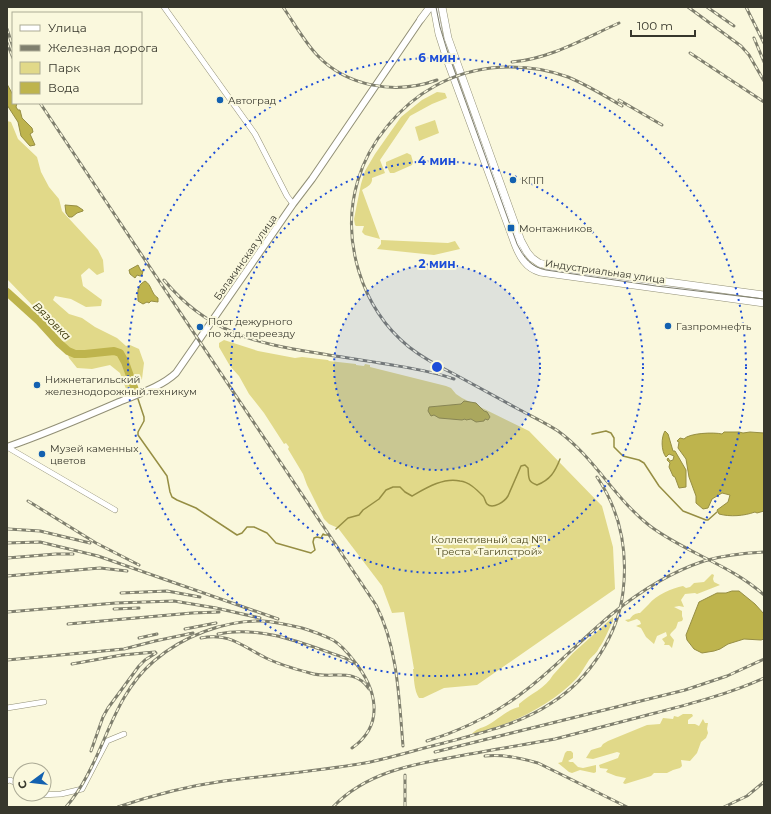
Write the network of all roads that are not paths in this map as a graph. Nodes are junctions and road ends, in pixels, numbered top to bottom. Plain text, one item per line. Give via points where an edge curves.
1 (164, 7) edge
2 (430, 7) edge
3 (434, 7) edge
4 (439, 7) edge
5 (442, 7) edge
6 (435, 16) junction
7 (444, 18) junction
8 (421, 19) junction
9 (293, 204) junction
10 (764, 296) edge
11 (764, 303) edge
12 (7, 447) edge
13 (114, 510) dead end
14 (44, 702) dead end
15 (7, 708) edge
16 (124, 734) dead end
17 (52, 794) edge

1 - 9 street via 255,134
2 - 8 main road
3 - 6 main road, Индустриальная улица
4 - 7 main road
5 - 7 main road, Индустриальная улица
6 - 8 main road
6 - 11 main road, Индустриальная улица via 445,52 506,220 519,254 527,265 540,272
7 - 10 main road, Индустриальная улица via 452,51 518,234 532,258 550,266
8 - 9 street, Балакинская улица
9 - 12 street, Балакинская улица via 179,370 172,376 159,385
12 - 13 street
14 - 15 street
16 - 17 street via 107,741 82,789

